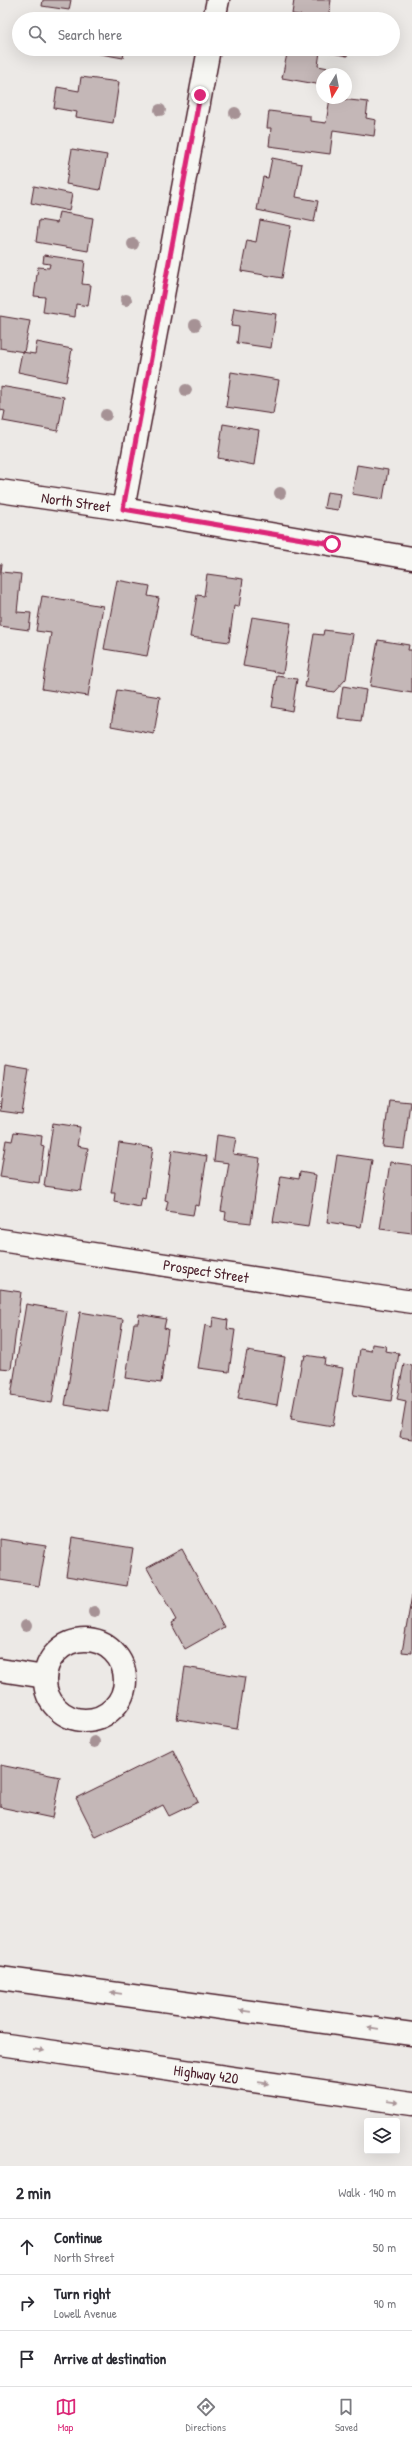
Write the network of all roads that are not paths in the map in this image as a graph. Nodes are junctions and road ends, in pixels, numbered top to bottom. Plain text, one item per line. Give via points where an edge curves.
1 (218, 0) edge
2 (215, 12) edge
3 (208, 56) edge
4 (0, 491) edge
5 (123, 509) junction
6 (412, 558) edge
7 (0, 1240) edge
8 (412, 1302) edge
9 (0, 1670) edge
10 (45, 1677) dead end
11 (0, 1978) edge
12 (412, 2034) edge
13 (0, 2044) edge
14 (412, 2104) edge

1 - 2 main road
3 - 5 main road
4 - 5 main road, North Street
5 - 6 main road, North Street
7 - 8 main road, Prospect Street
9 - 10 main road
12 -> 11 main road
13 -> 14 main road, Highway 420

